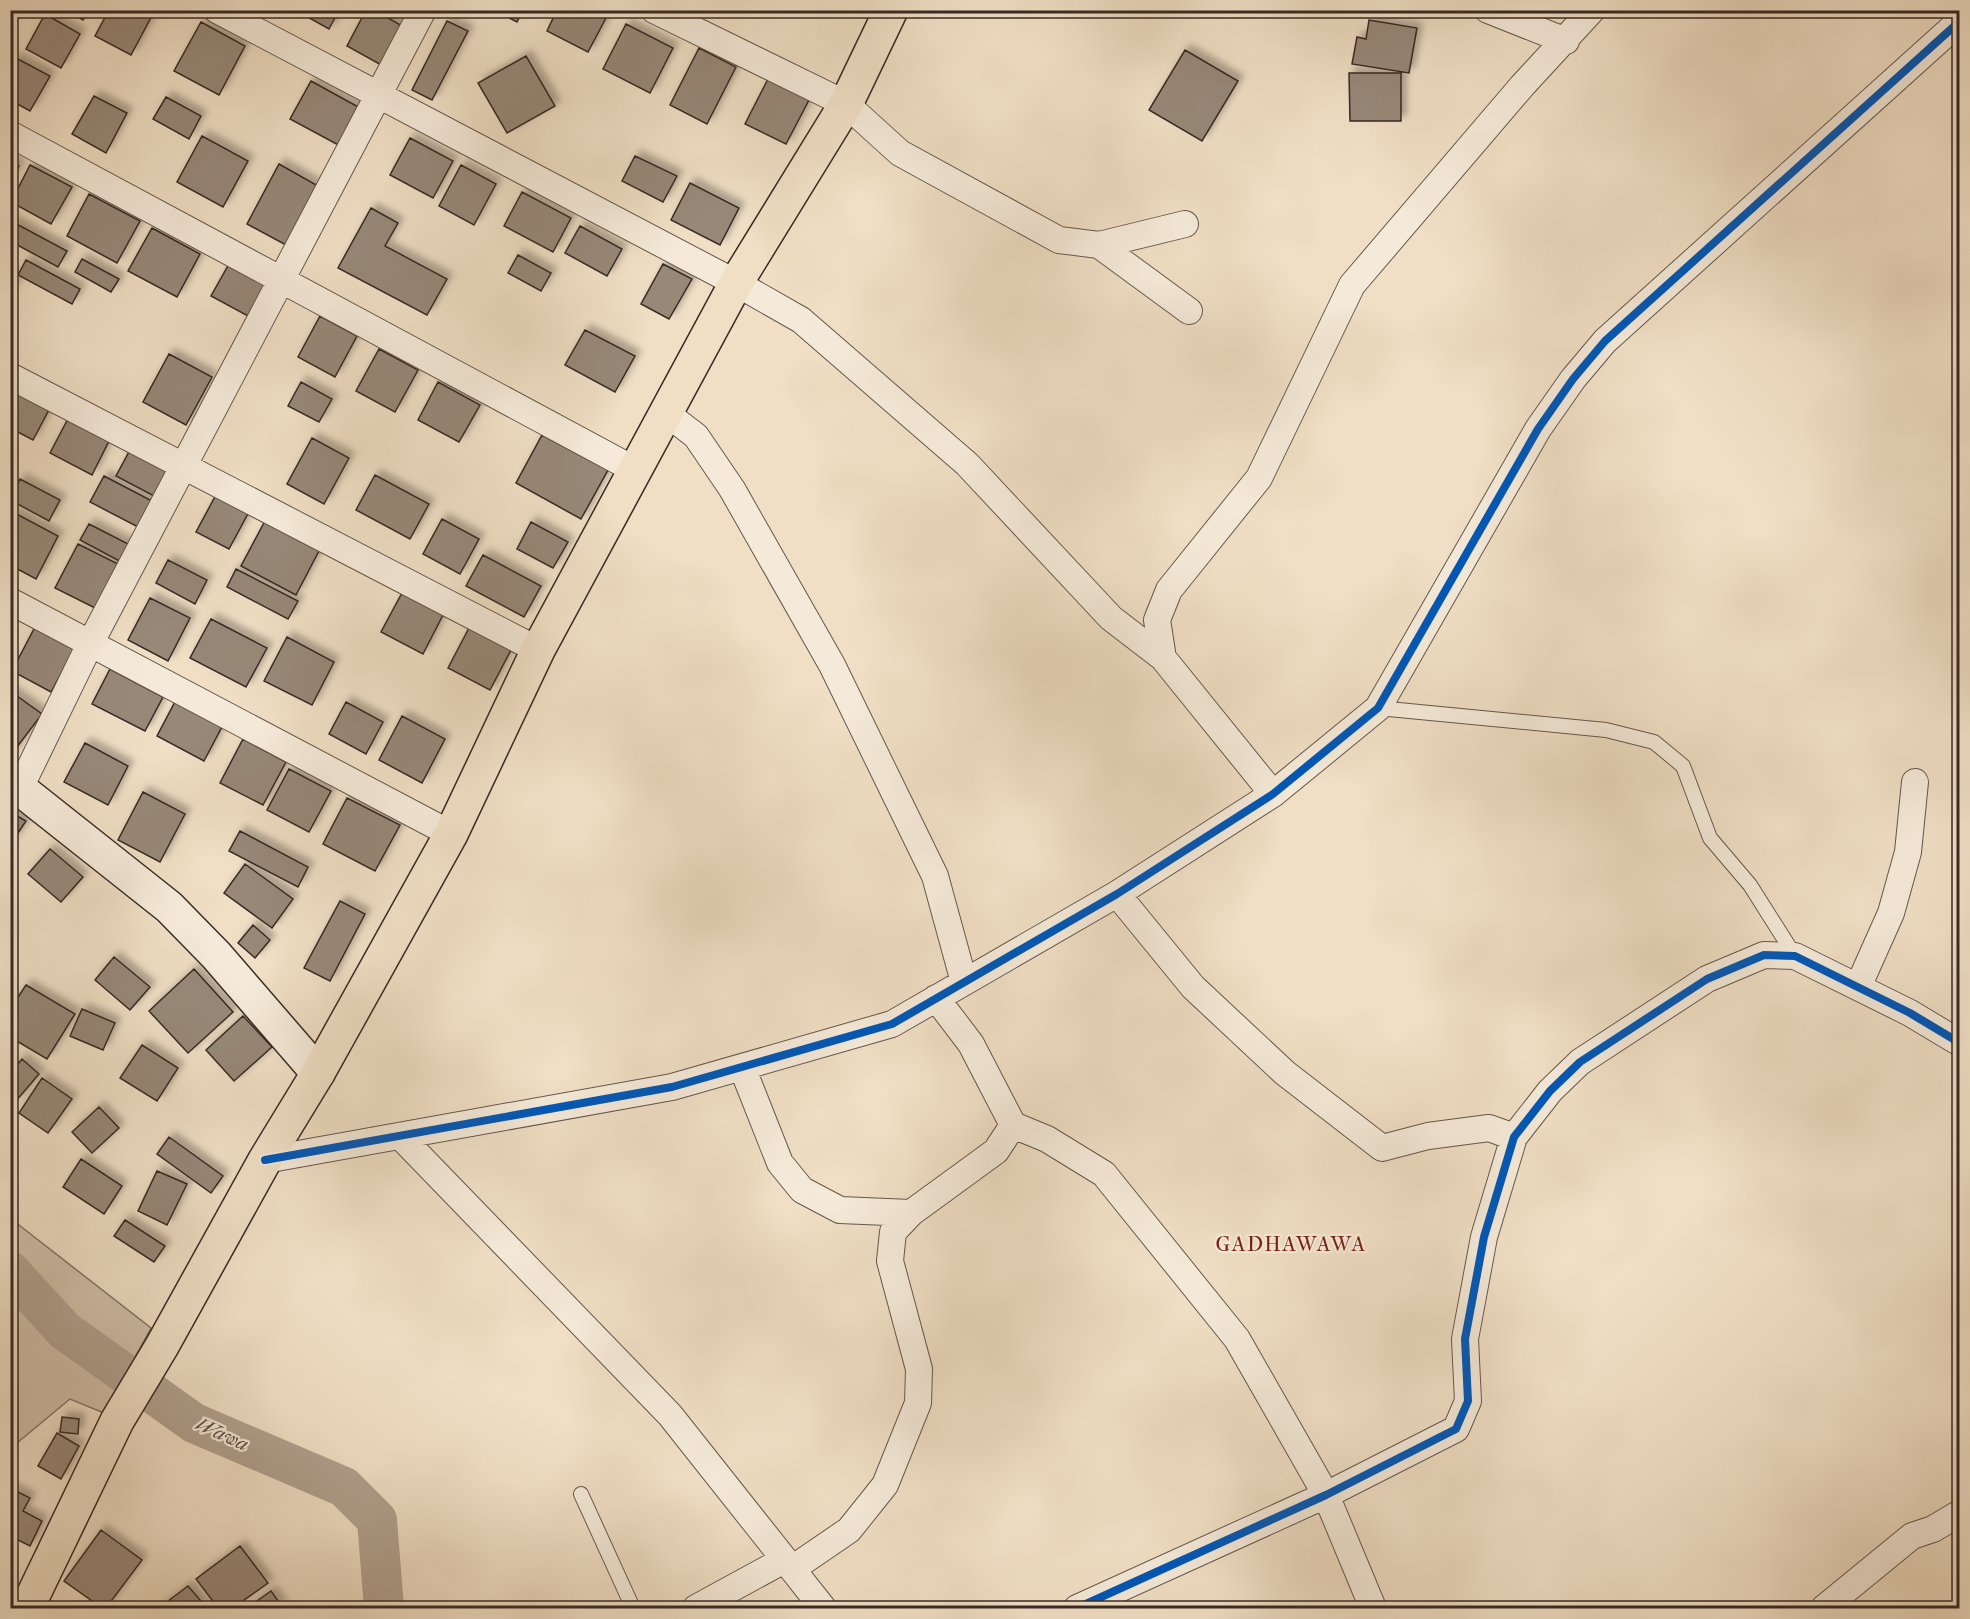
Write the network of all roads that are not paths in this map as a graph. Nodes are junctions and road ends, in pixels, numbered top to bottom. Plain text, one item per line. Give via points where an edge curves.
1 (217, 10) edge
2 (423, 10) edge
3 (654, 10) edge
4 (891, 10) edge
5 (1488, 10) edge
6 (1593, 10) edge
7 (1959, 21) edge
8 (1566, 41) junction
9 (378, 95) junction
10 (846, 104) junction
11 (10, 134) edge
12 (1185, 224) dead end
13 (1099, 245) junction
14 (281, 280) junction
15 (736, 283) junction
16 (1189, 311) dead end
17 (10, 376) edge
18 (666, 413) junction
19 (183, 466) junction
20 (635, 470) junction
21 (10, 601) edge
22 (90, 644) junction
23 (538, 651) junction
24 (1163, 658) junction
25 (1378, 708) junction
26 (1915, 782) dead end
27 (15, 785) edge
28 (1273, 794) junction
29 (451, 834) junction
30 (1118, 894) junction
31 (1795, 956) junction
32 (964, 982) junction
33 (1858, 987) junction
34 (936, 999) junction
35 (1959, 1043) edge
36 (742, 1067) junction
37 (318, 1073) junction
38 (1013, 1125) junction
39 (400, 1136) junction
40 (1514, 1137) junction
41 (264, 1160) junction
42 (911, 1213) junction
43 (581, 1494) dead end
44 (1326, 1495) junction
45 (1959, 1513) edge
46 (788, 1564) junction
47 (36, 1605) edge
48 (633, 1608) edge
49 (696, 1608) edge
50 (823, 1608) edge
51 (1078, 1608) edge
52 (1373, 1608) edge
53 (1824, 1608) edge

1 - 9 street
2 - 9 street
3 - 10 street
4 - 10 main road
5 - 8 street
6 - 8 street
7 - 25 street via 1605,340 1538,429
8 - 24 street via 1522,86 1352,285 1259,478 1169,590 1157,620
9 - 14 street
9 - 15 street
10 - 13 street via 900,153 1059,240
10 - 15 main road
11 - 14 street
12 - 13 street
13 - 16 street
14 - 19 street
14 - 20 street
15 - 18 main road
15 - 24 street via 801,320 967,464 1111,618
17 - 19 street
18 - 20 main road
18 - 32 street via 696,436 732,489 832,665 935,876
19 - 22 street
19 - 23 street
20 - 23 main road
21 - 22 street
22 - 27 street
22 - 29 street
23 - 29 main road
24 - 28 street
25 - 28 street
25 - 31 lane via 1606,730 1654,742 1683,766 1710,838 1750,885
26 - 33 street via 1908,852 1891,913
27 - 37 street via 169,907
28 - 30 street
29 - 37 main road
30 - 32 street
30 - 40 street via 1193,987 1285,1073 1382,1148 1428,1136 1489,1128
31 - 33 street
31 - 40 street via 1764,955 1707,979 1580,1062 1550,1091
32 - 34 street
33 - 35 street
34 - 36 street via 892,1024
34 - 38 street via 971,1044
36 - 39 street via 672,1087
36 - 42 street via 780,1163 802,1190 840,1210
37 - 41 main road
38 - 42 street via 996,1151
38 - 44 street via 1047,1139 1104,1174 1237,1339
39 - 41 street
39 - 46 street via 670,1415
40 - 44 street via 1484,1237 1465,1339 1468,1401 1456,1429
41 - 47 main road via 117,1421
42 - 46 street via 893,1232 890,1261 919,1369 918,1403 885,1485 849,1530
43 - 48 lane
44 - 51 street
44 - 52 street
45 - 53 street via 1912,1536
46 - 49 street
46 - 50 street

